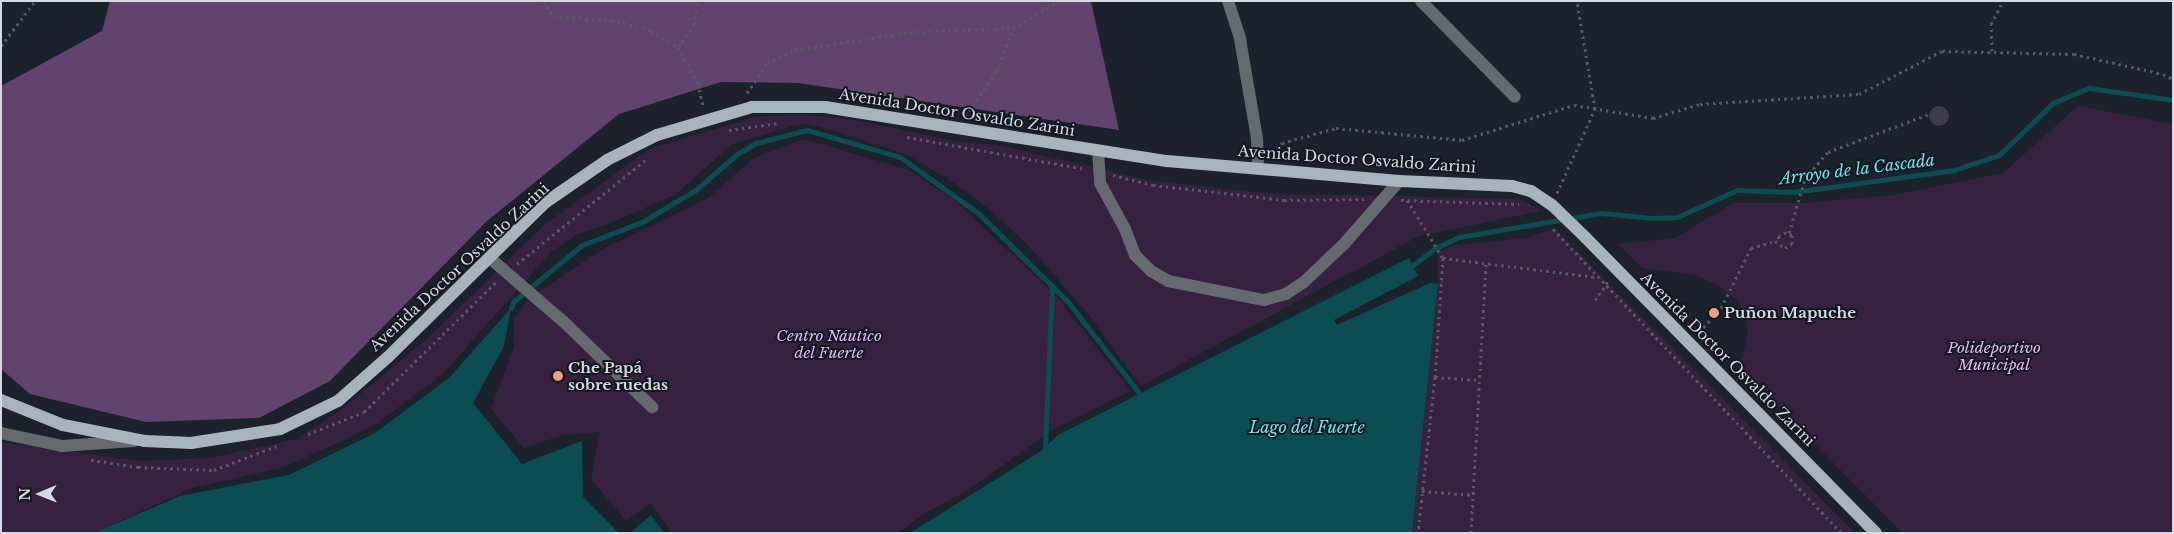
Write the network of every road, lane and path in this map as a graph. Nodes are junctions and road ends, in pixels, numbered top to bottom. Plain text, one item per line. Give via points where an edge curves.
1 (35, 1) edge
2 (543, 1) edge
3 (698, 1) edge
4 (1059, 1) edge
5 (1228, 1) edge
6 (1421, 1) edge
7 (1577, 1) edge
8 (2003, 1) edge
9 (1013, 28) junction
10 (1, 46) edge
11 (678, 48) junction
12 (1992, 50) junction
13 (2173, 79) edge
14 (1515, 97) dead end
15 (1596, 109) junction
16 (731, 113) junction
17 (1929, 114) dead end
18 (705, 121) junction
19 (786, 122) dead end
20 (957, 129) junction
21 (720, 133) dead end
22 (896, 134) dead end
23 (1098, 152) junction
24 (655, 153) dead end
25 (1258, 168) junction
26 (1099, 172) junction
27 (1400, 181) junction
28 (1383, 199) junction
29 (1406, 200) junction
30 (1528, 205) dead end
31 (1552, 205) junction
32 (1789, 233) junction
33 (1778, 242) junction
34 (1567, 244) dead end
35 (1443, 258) junction
36 (491, 259) junction
37 (1486, 262) junction
38 (1617, 270) junction
39 (509, 275) junction
40 (1595, 277) junction
41 (1605, 286) junction
42 (1595, 300) dead end
43 (1689, 342) junction
44 (1435, 377) junction
45 (1480, 380) junction
46 (1, 400) edge
47 (652, 407) dead end
48 (1, 432) edge
49 (300, 437) dead end
50 (139, 440) junction
51 (281, 444) dead end
52 (82, 459) dead end
53 (1422, 491) junction
54 (1474, 495) junction
55 (1418, 533) edge
56 (1471, 533) edge
57 (1841, 533) edge
58 (1876, 533) edge

1 - 10 path
2 - 11 path via 553,16 617,21 651,31
3 - 11 path via 694,25
4 - 9 path
5 - 25 street via 1240,39 1257,138
6 - 14 street
7 - 15 path
8 - 12 path via 1990,24
9 - 16 path via 910,32 795,50 767,63
9 - 20 path via 997,71
11 - 18 path via 698,83
12 - 13 path via 2074,54
12 - 15 path via 1942,51 1859,94 1700,104 1653,118
15 - 25 path via 1574,105 1462,140 1336,128 1282,143
15 - 31 path
16 - 18 main road, Avenida Doctor Osvaldo Zarini
16 - 20 main road, Avenida Doctor Osvaldo Zarini via 752,107 825,107
17 - 32 path via 1828,152 1805,179
18 - 36 main road, Avenida Doctor Osvaldo Zarini via 657,135 608,160 546,202
19 - 21 path
20 - 23 main road, Avenida Doctor Osvaldo Zarini
22 - 26 path
23 - 25 main road, Avenida Doctor Osvaldo Zarini
23 - 26 street
24 - 39 path via 582,208
25 - 27 main road, Avenida Doctor Osvaldo Zarini
26 - 28 path via 1153,185 1276,199
26 - 28 street via 1100,183 1125,229 1135,256 1151,271 1168,281 1264,300 1286,294 1304,282 1344,244
27 - 28 street
27 - 31 main road, Avenida Doctor Osvaldo Zarini via 1512,186 1532,191
28 - 29 path
29 - 30 path
29 - 35 path
31 - 38 main road, Avenida Doctor Osvaldo Zarini
32 - 33 path via 1778,236
32 - 33 path via 1792,244 1785,248
33 - 43 path via 1761,243 1751,248 1721,308
34 - 40 path
35 - 37 path
35 - 44 path
36 - 39 street
36 - 50 main road, Avenida Doctor Osvaldo Zarini via 338,401 302,421 224,440 191,443
37 - 40 path
37 - 45 path
38 - 41 path
38 - 43 main road, Avenida Doctor Osvaldo Zarini
39 - 47 street
39 - 49 path via 364,412
40 - 41 path
41 - 42 path
41 - 57 path
43 - 58 main road, Avenida Doctor Osvaldo Zarini
44 - 45 path
44 - 53 path
45 - 54 path
46 - 50 main road via 63,425
48 - 50 street, Avenida Doctor Osvaldo Zarini via 62,446
51 - 52 path via 214,470 138,467
53 - 54 path
53 - 55 path
54 - 56 path

